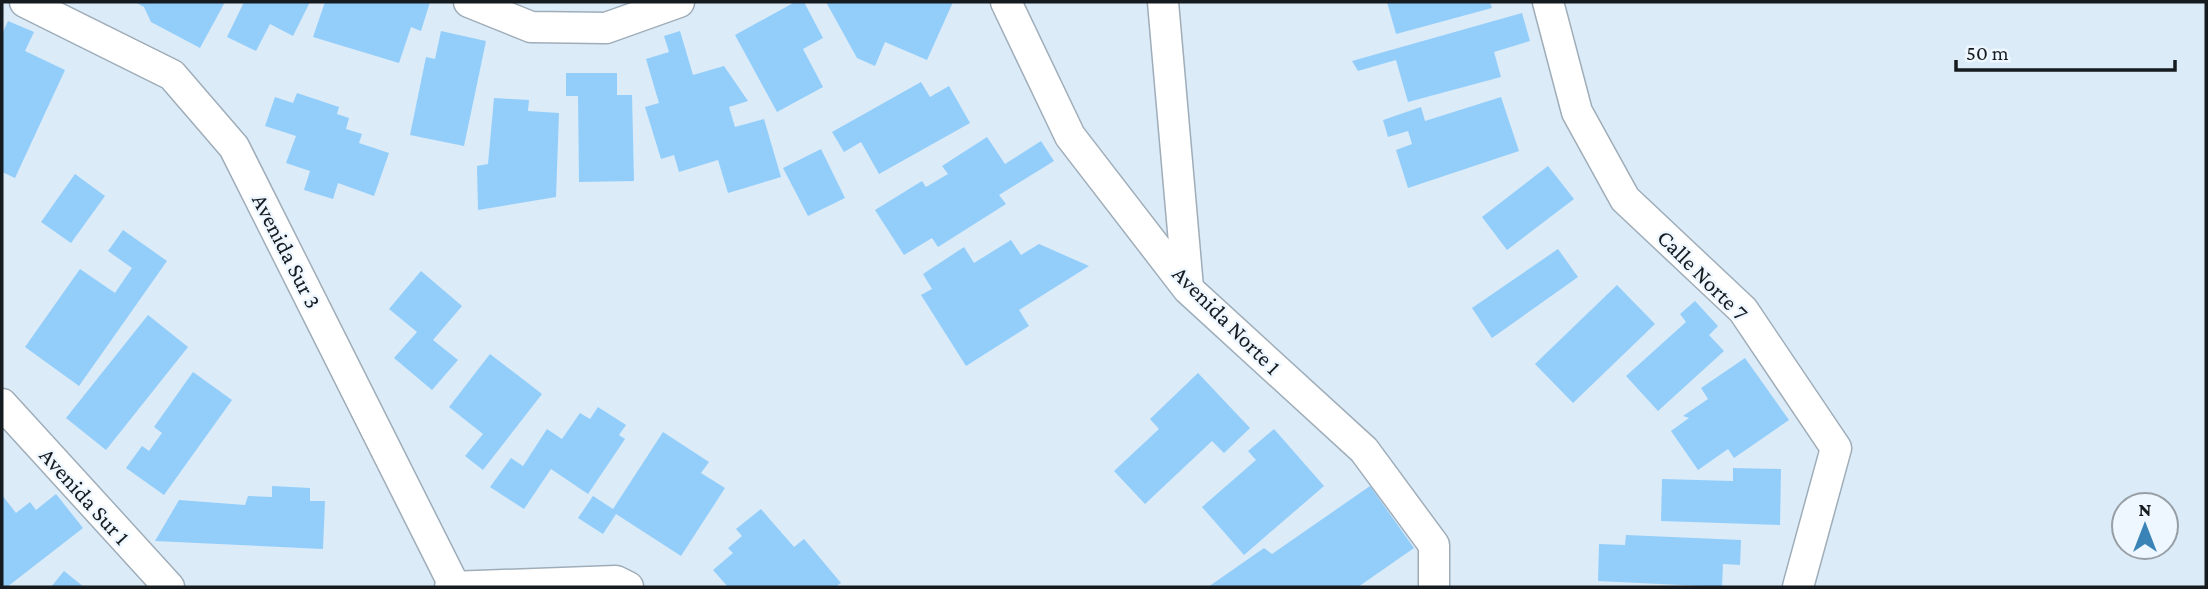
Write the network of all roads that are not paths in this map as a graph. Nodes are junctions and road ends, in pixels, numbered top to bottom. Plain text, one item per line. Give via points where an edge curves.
1 (25, 2) edge
2 (469, 2) edge
3 (679, 2) edge
4 (1006, 2) edge
5 (1163, 2) edge
6 (1548, 2) edge
7 (1188, 289) junction
8 (2, 404) edge
9 (169, 587) edge
10 (453, 587) edge
11 (628, 587) edge
12 (1434, 587) edge
13 (1798, 587) edge

1 - 10 street, Avenida Sur 3 via 172,75 234,147
2 - 3 street via 531,27 594,28 607,28
4 - 7 street, Avenida Norte 1 via 1070,136
5 - 7 street
6 - 13 street, Calle Norte 7 via 1577,112 1625,199 1743,310 1836,448
7 - 12 street, Avenida Norte 1 via 1363,450 1434,545
8 - 9 street, Avenida Sur 1
10 - 11 street via 616,581

